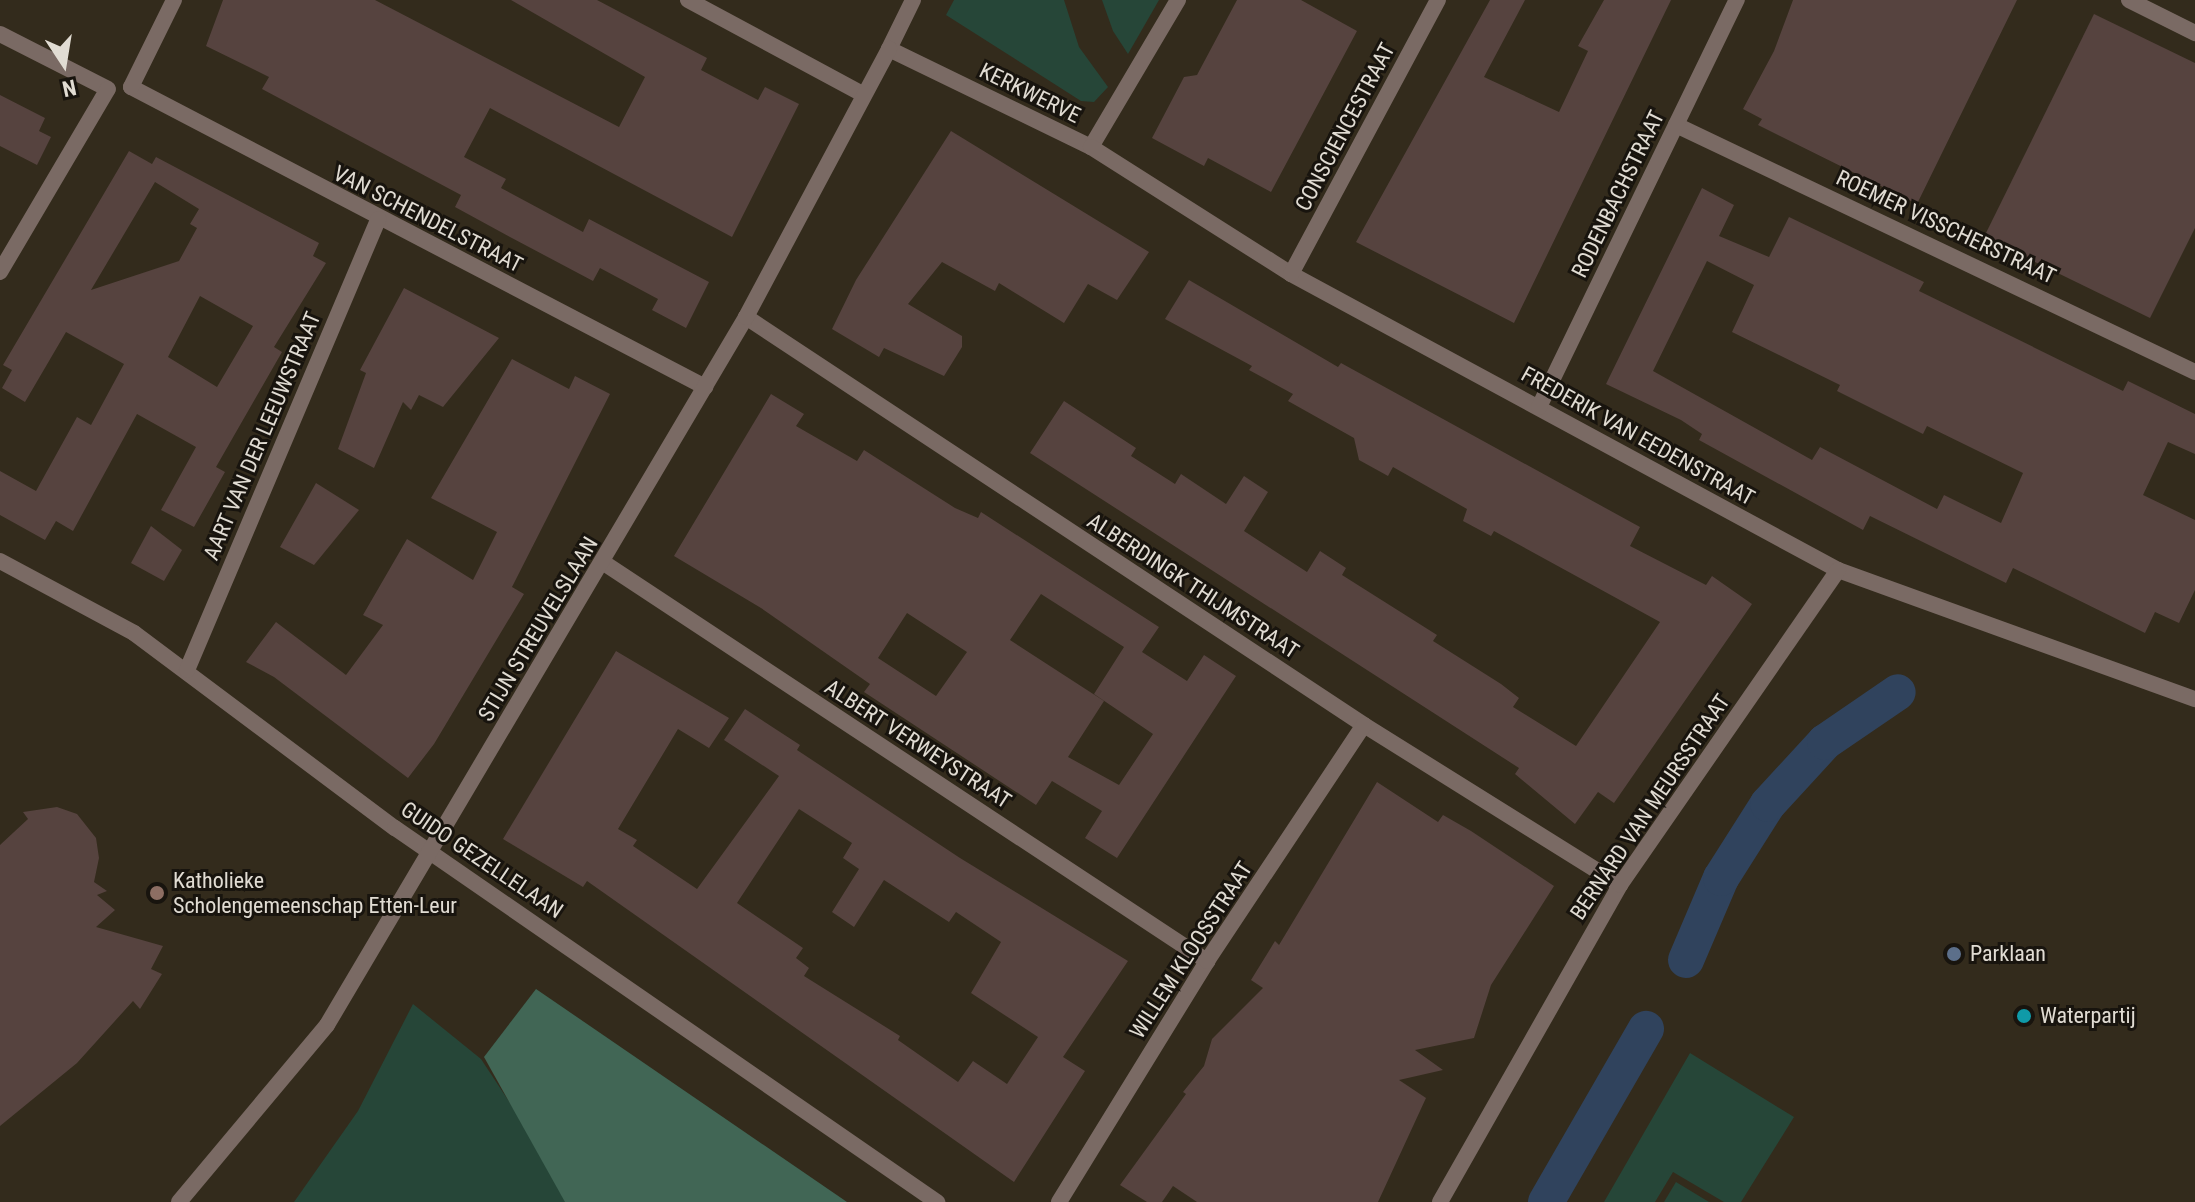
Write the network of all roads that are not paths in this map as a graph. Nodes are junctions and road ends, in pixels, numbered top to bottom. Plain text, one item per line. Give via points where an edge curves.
1 (174, 0) edge
2 (688, 0) edge
3 (913, 0) edge
4 (1178, 0) edge
5 (1438, 0) edge
6 (1737, 0) edge
7 (2129, 0) edge
8 (2195, 33) edge
9 (0, 34) edge
10 (889, 49) junction
11 (131, 87) junction
12 (108, 89) junction
13 (861, 93) junction
14 (1676, 125) junction
15 (1091, 147) junction
16 (378, 219) junction
17 (0, 272) edge
18 (1291, 274) junction
19 (746, 317) junction
20 (2195, 372) edge
21 (705, 387) junction
22 (1539, 407) junction
23 (0, 561) edge
24 (604, 563) junction
25 (1838, 570) junction
26 (187, 670) junction
27 (2195, 699) edge
28 (1364, 725) junction
29 (431, 851) junction
30 (1620, 885) junction
31 (1207, 961) junction
32 (179, 1202) edge
33 (937, 1202) edge
34 (1059, 1202) edge
35 (1440, 1202) edge

1 - 11 street
2 - 13 street
3 - 10 street
4 - 15 street, KERKWERVE
5 - 18 street, CONSCIENCESTRAAT
6 - 14 street, RODENBACHSTRAAT
7 - 8 street
9 - 12 street
10 - 13 street, STIJN STREUVELSLAAN
10 - 15 street, KERKWERVE
11 - 12 street
11 - 16 street, VAN SCHENDELSTRAAT
12 - 17 street
13 - 19 street, STIJN STREUVELSLAAN
14 - 20 street, ROEMER VISSCHERSTRAAT
14 - 22 street, RODENBACHSTRAAT
15 - 18 street, FREDERIK VAN EEDENSTRAAT
16 - 21 street, VAN SCHENDELSTRAAT
16 - 26 street, AART VAN DER LEEUWSTRAAT
18 - 22 street, FREDERIK VAN EEDENSTRAAT
19 - 21 street, STIJN STREUVELSLAAN
19 - 28 street, ALBERDINGK THIJMSTRAAT
21 - 24 street, STIJN STREUVELSLAAN
22 - 25 street, FREDERIK VAN EEDENSTRAAT
23 - 26 street, GUIDO GEZELLELAAN via 134,633
24 - 29 street, STIJN STREUVELSLAAN
24 - 31 street, ALBERT VERWEYSTRAAT
25 - 27 street, FREDERIK VAN EEDENSTRAAT
25 - 30 street, BERNARD VAN MEURSSTRAAT
26 - 29 street, GUIDO GEZELLELAAN
28 - 30 street, ALBERDINGK THIJMSTRAAT
28 - 31 street, WILLEM KLOOSSTRAAT
29 - 32 street, STIJN STREUVELSLAAN via 327,1025
29 - 33 street, GUIDO GEZELLELAAN
30 - 35 street, BERNARD VAN MEURSSTRAAT
31 - 34 street, WILLEM KLOOSSTRAAT

